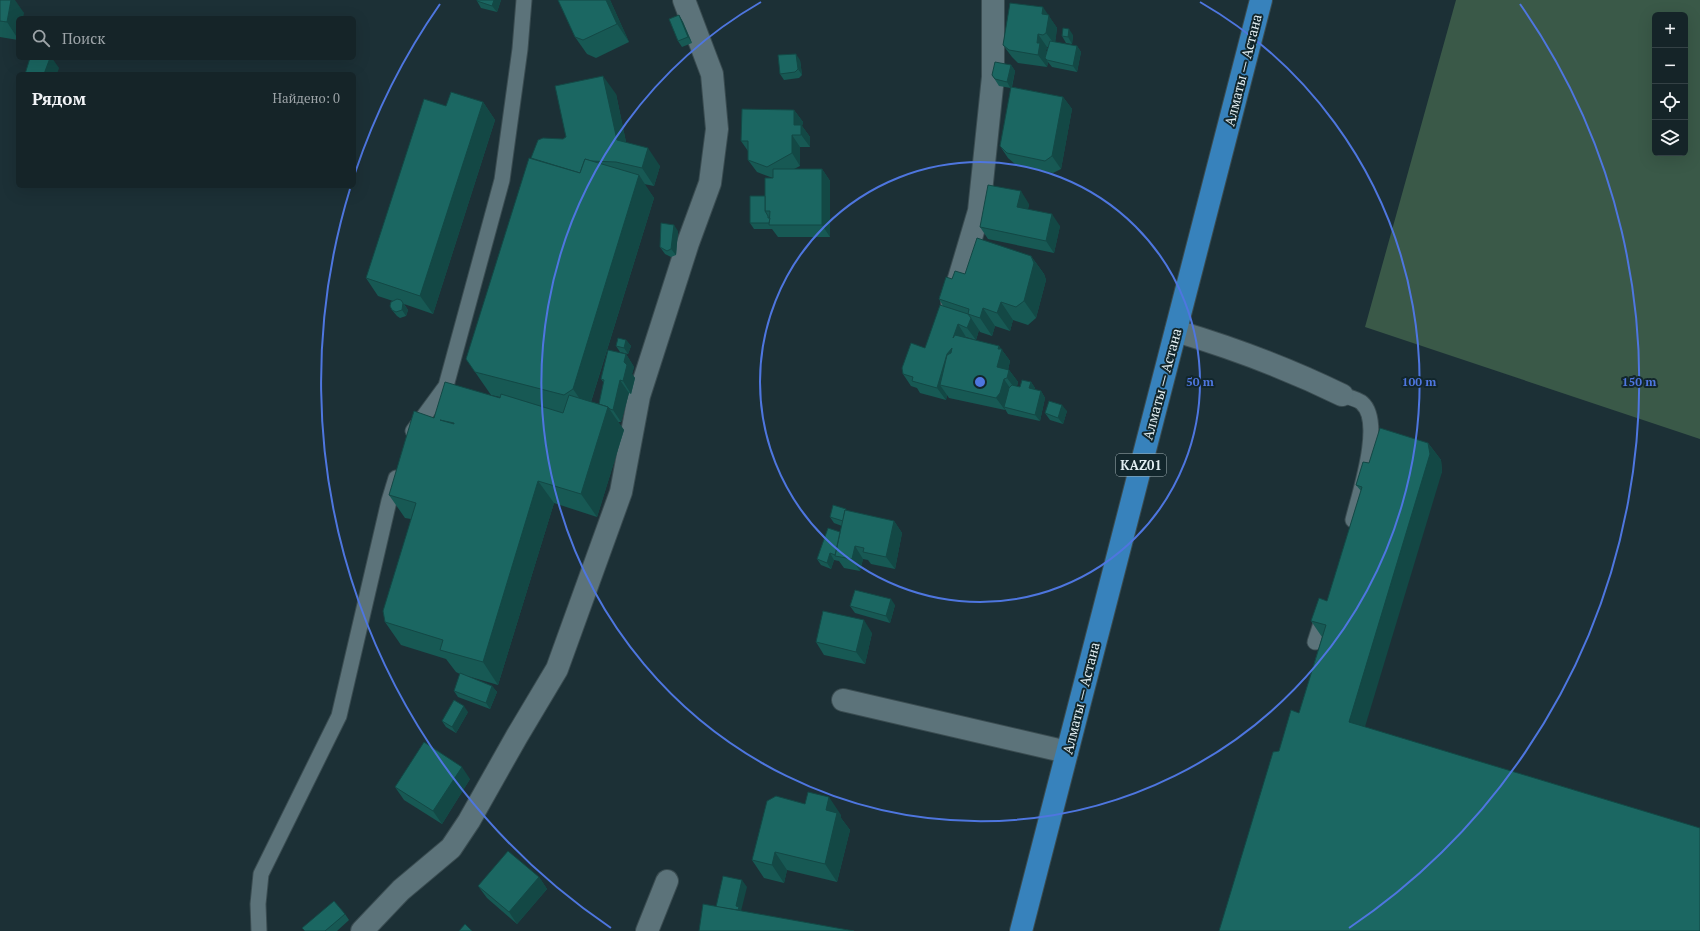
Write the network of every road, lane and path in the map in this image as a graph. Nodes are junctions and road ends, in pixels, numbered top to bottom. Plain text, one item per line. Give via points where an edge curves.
1 (524, 0) edge
2 (684, 0) edge
3 (993, 0) edge
4 (1261, 0) edge
5 (949, 311) edge
6 (1176, 331) junction
7 (1342, 395) joint
8 (406, 446) edge
9 (399, 466) edge
10 (1349, 534) edge
11 (1329, 599) edge
12 (1315, 642) edge
13 (842, 700) dead end
14 (1067, 752) junction
15 (667, 881) dead end
16 (259, 931) edge
17 (362, 931) edge
18 (647, 931) edge
19 (1021, 931) edge

1 - 8 lane via 502,180 446,386 408,439
2 - 17 street via 712,74 717,129 710,183 639,396 621,492 557,669 469,821 451,848 401,890
3 - 5 street via 994,77 979,211
4 - 6 highway, Алматы — Астана / KАZ01
6 - 7 street via 1310,379
6 - 14 highway, Алматы — Астана / KАZ01
7 - 10 lane via 1363,403 1372,421 1372,439
9 - 16 lane via 339,716 261,874
11 - 12 lane
13 - 14 street
14 - 19 highway, Алматы — Астана / KАZ01
15 - 18 street

